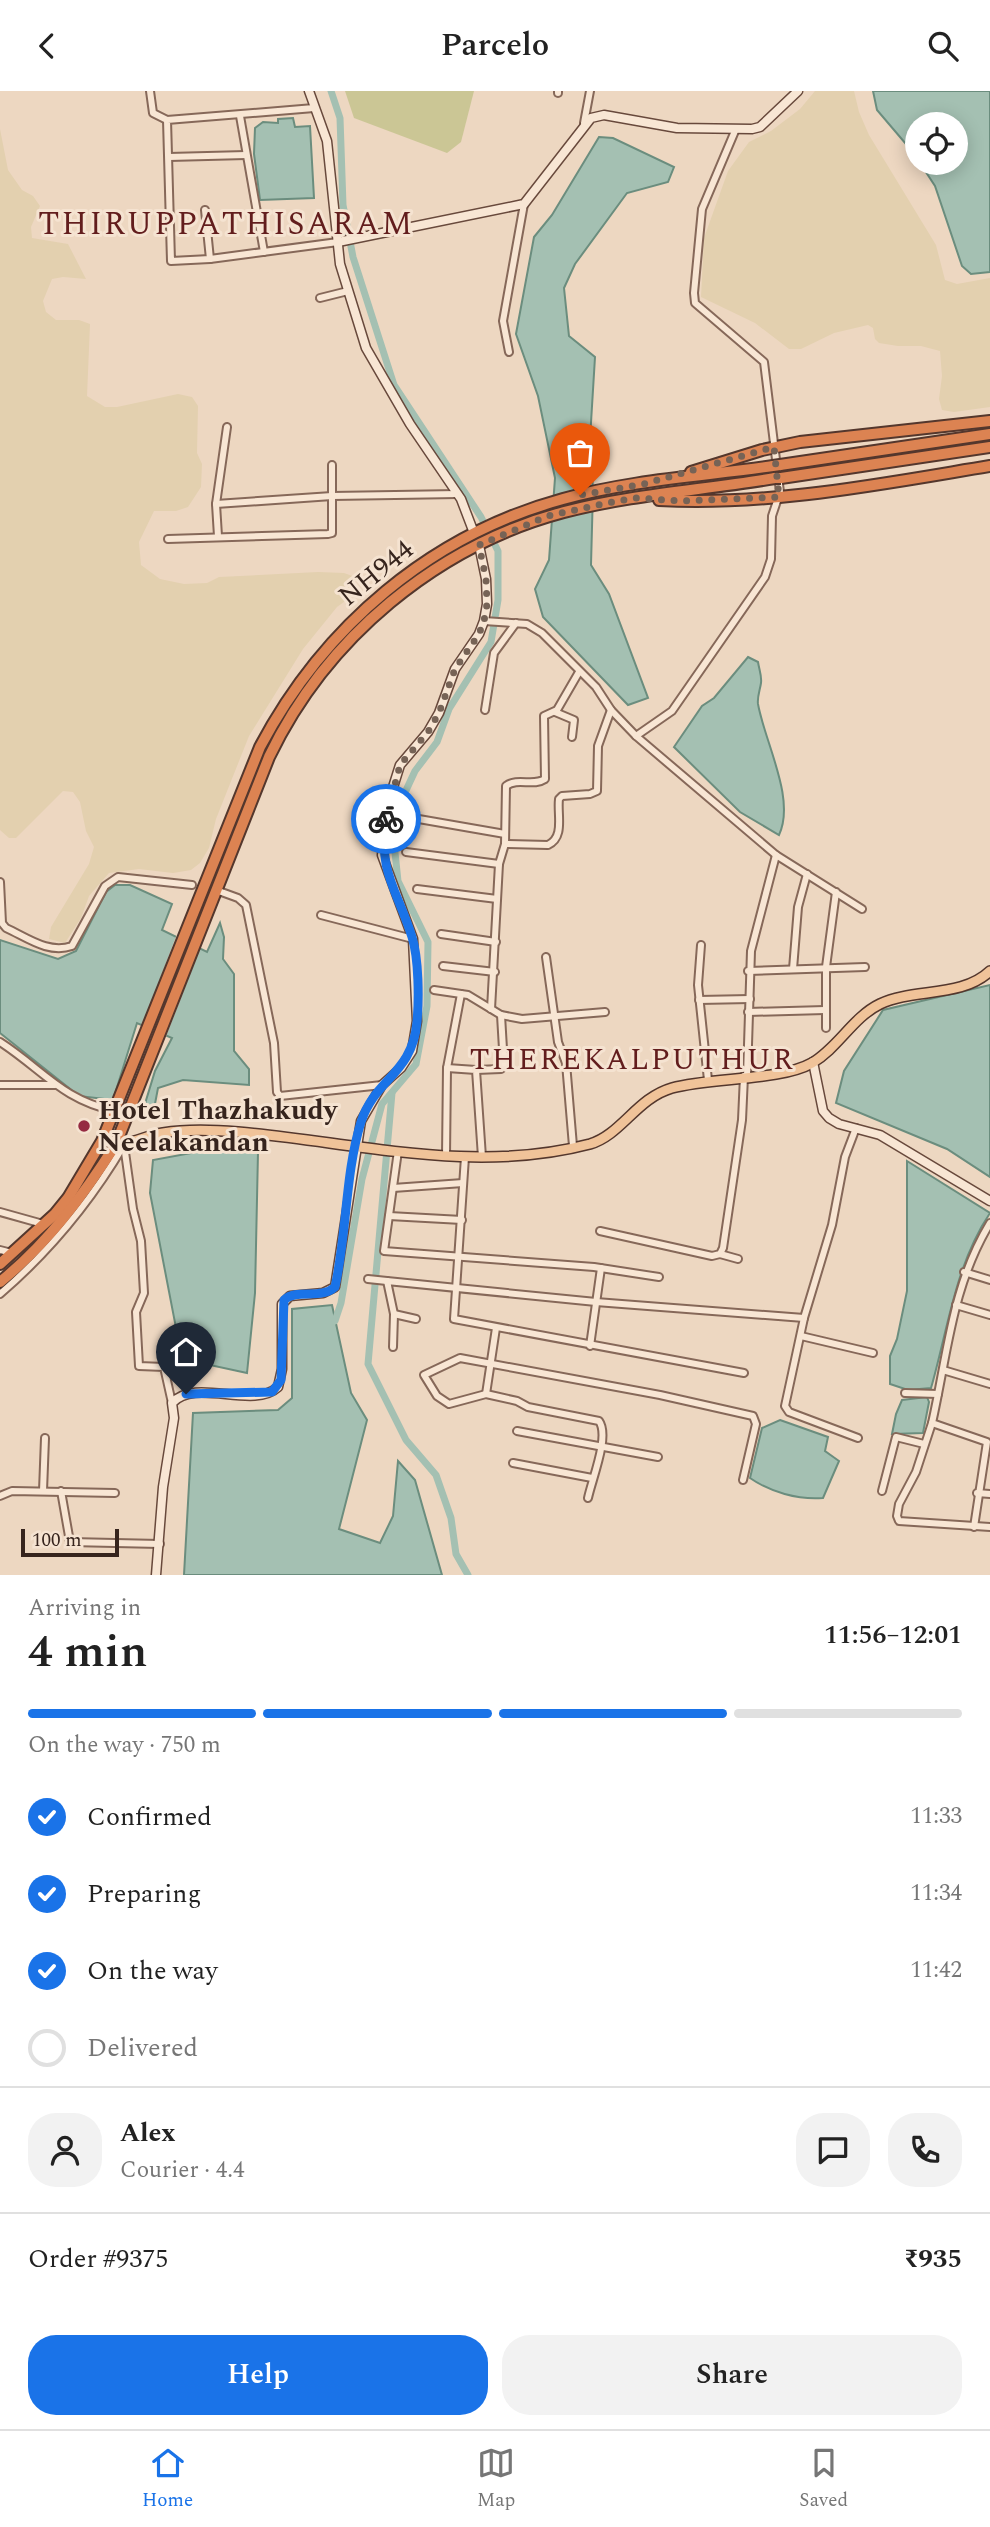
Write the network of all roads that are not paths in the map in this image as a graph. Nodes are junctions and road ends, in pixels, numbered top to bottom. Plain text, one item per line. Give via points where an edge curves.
1 (150, 91) edge
2 (309, 91) edge
3 (590, 91) edge
4 (798, 91) edge
5 (314, 108) junction
6 (240, 115) junction
7 (167, 120) junction
8 (584, 123) junction
9 (735, 131) junction
10 (246, 155) junction
11 (169, 157) junction
12 (524, 204) junction
13 (205, 210) dead end
14 (340, 241) junction
15 (264, 251) junction
16 (210, 259) junction
17 (348, 291) junction
18 (320, 298) dead end
19 (509, 352) dead end
20 (990, 421) edge
21 (227, 427) dead end
22 (990, 434) edge
23 (774, 447) junction
24 (990, 447) edge
25 (332, 465) dead end
26 (990, 466) edge
27 (644, 484) junction
28 (458, 494) junction
29 (332, 496) junction
30 (779, 497) junction
31 (636, 498) junction
32 (216, 504) junction
33 (477, 532) junction
34 (218, 536) junction
35 (168, 539) dead end
36 (482, 543) junction
37 (488, 621) junction
38 (516, 623) junction
39 (579, 672) junction
40 (485, 710) dead end
41 (611, 710) junction
42 (555, 712) junction
43 (636, 736) junction
44 (572, 737) dead end
45 (413, 818) dead end
46 (505, 834) junction
47 (505, 844) junction
48 (406, 852) dead end
49 (776, 855) junction
50 (499, 864) junction
51 (807, 874) junction
52 (0, 881) edge
53 (192, 885) dead end
54 (417, 889) dead end
55 (216, 890) junction
56 (836, 892) junction
57 (497, 899) junction
58 (862, 909) dead end
59 (321, 915) dead end
60 (441, 934) dead end
61 (413, 939) junction
62 (496, 942) junction
63 (701, 945) dead end
64 (546, 957) dead end
65 (443, 966) dead end
66 (826, 967) junction
67 (865, 967) dead end
68 (793, 969) junction
69 (748, 971) junction
70 (990, 971) edge
71 (495, 972) junction
72 (434, 990) dead end
73 (461, 994) junction
74 (750, 999) junction
75 (699, 1000) junction
76 (491, 1009) junction
77 (825, 1010) junction
78 (605, 1012) dead end
79 (748, 1012) junction
80 (501, 1015) junction
81 (554, 1017) junction
82 (826, 1028) dead end
83 (0, 1042) edge
84 (813, 1062) junction
85 (447, 1068) junction
86 (476, 1070) junction
87 (745, 1076) junction
88 (708, 1080) junction
89 (0, 1085) edge
90 (382, 1085) junction
91 (57, 1086) junction
92 (115, 1111) junction
93 (856, 1128) junction
94 (102, 1141) junction
95 (120, 1145) junction
96 (573, 1146) junction
97 (359, 1147) junction
98 (395, 1151) junction
99 (446, 1156) junction
100 (465, 1157) junction
101 (482, 1157) junction
102 (463, 1183) junction
103 (393, 1188) junction
104 (990, 1201) edge
105 (0, 1212) edge
106 (389, 1216) junction
107 (462, 1220) junction
108 (990, 1223) edge
109 (45, 1224) junction
110 (600, 1231) dead end
111 (0, 1250) edge
112 (14, 1253) junction
113 (720, 1254) junction
114 (460, 1255) junction
115 (738, 1259) dead end
116 (0, 1264) edge
117 (601, 1268) junction
118 (964, 1272) junction
119 (659, 1277) dead end
120 (368, 1279) dead end
121 (990, 1280) edge
122 (387, 1281) junction
123 (0, 1282) edge
124 (457, 1289) junction
125 (0, 1294) edge
126 (596, 1302) junction
127 (956, 1305) junction
128 (394, 1314) junction
129 (990, 1315) edge
130 (804, 1318) junction
131 (416, 1319) dead end
132 (496, 1328) junction
133 (801, 1336) junction
134 (590, 1346) junction
135 (393, 1347) dead end
136 (873, 1353) dead end
137 (490, 1363) junction
138 (943, 1370) junction
139 (744, 1373) dead end
140 (990, 1384) edge
141 (905, 1393) dead end
142 (486, 1394) junction
143 (938, 1394) junction
144 (172, 1403) junction
145 (932, 1423) junction
146 (517, 1431) dead end
147 (45, 1438) dead end
148 (858, 1439) dead end
149 (924, 1444) junction
150 (602, 1446) junction
151 (658, 1457) dead end
152 (513, 1462) dead end
153 (592, 1478) junction
154 (743, 1480) dead end
155 (43, 1491) junction
156 (61, 1491) junction
157 (882, 1491) dead end
158 (115, 1493) dead end
159 (977, 1493) junction
160 (990, 1494) edge
161 (0, 1496) edge
162 (587, 1497) dead end
163 (974, 1527) junction
164 (990, 1527) edge
165 (160, 1544) junction
166 (156, 1575) edge

1 - 7 street via 153,113
2 - 5 street
3 - 8 street
4 - 9 street via 760,127
5 - 6 street
5 - 14 street via 327,141
6 - 7 street
6 - 10 street
7 - 11 street
8 - 9 street via 604,115 677,128
8 - 12 street
9 - 23 street via 702,209 695,303 764,362
10 - 11 street
10 - 15 street
11 - 16 street via 171,261
12 - 14 street
12 - 19 street via 503,321
13 - 16 street
14 - 15 street
14 - 17 street
15 - 16 street
17 - 18 street
17 - 28 street via 366,348 414,431
20 - 23 highway
21 - 32 street
22 - 27 highway, NH944 / NH944
23 - 27 highway
23 - 30 street
24 - 31 highway, NH944 / NH944
25 - 29 street
26 - 30 highway
27 - 33 highway, NH944 / NH944 via 545,504
28 - 29 street
28 - 33 street
29 - 32 street
29 - 34 street via 332,533
30 - 31 highway
30 - 43 street via 772,516 771,559 765,576 672,711
31 - 36 highway, NH944 / NH944 via 548,516
32 - 34 street
33 - 92 highway, NH944 / NH944 via 418,566 374,599 299,681 254,760
34 - 35 street
36 - 37 street
36 - 55 highway, NH944 / NH944 via 427,575 385,607 349,640 318,678 274,748
37 - 38 street
37 - 61 street via 455,669 428,732 400,765 388,803 382,855
38 - 39 street via 542,633
38 - 40 street via 494,653
39 - 41 street
39 - 42 street
41 - 43 street
41 - 47 street via 597,746 597,791 559,799 554,842
42 - 44 street via 574,720
42 - 46 street via 544,716 545,779 506,786
43 - 49 street
45 - 46 street
46 - 47 street
47 - 50 street
48 - 50 street
49 - 51 street
49 - 69 street
50 - 57 street
51 - 56 street
51 - 68 street via 798,907
52 - 53 street via 6,929 51,949 72,946 112,879
54 - 57 street
55 - 90 street via 246,905 280,1096
55 - 95 highway, NH944 / NH944
56 - 58 street
56 - 66 street
57 - 62 street
59 - 61 street
60 - 62 street
61 - 90 street via 417,1021 412,1051
62 - 71 street
63 - 75 street
64 - 81 street
65 - 71 street
66 - 67 street
66 - 68 street
66 - 77 street
68 - 69 street
69 - 74 street
70 - 84 main road via 962,986 876,1006
71 - 76 street
72 - 73 street
73 - 76 street
73 - 85 street
74 - 75 street
74 - 79 street
75 - 88 street
76 - 80 street
77 - 79 street
77 - 82 street
78 - 81 street
79 - 87 street
80 - 81 street via 522,1020
80 - 86 street via 503,1066
81 - 96 street via 566,1063
83 - 91 street
84 - 87 main road via 783,1073
84 - 93 street via 823,1111 839,1125
85 - 86 street
85 - 99 street
86 - 101 street
87 - 88 main road
87 - 113 street
88 - 96 main road via 662,1091 610,1133
89 - 91 street
90 - 97 street via 361,1121
91 - 92 street via 85,1103
92 - 94 highway, NH944 / NH944
93 - 104 street via 880,1135
93 - 130 street
94 - 95 main road
94 - 109 highway, NH944 via 68,1198
95 - 97 main road via 164,1133 235,1132
95 - 123 highway, NH944 via 54,1230
95 - 125 street via 107,1175 51,1247
95 - 144 street via 141,1241 144,1293 136,1312 139,1366 164,1367
96 - 101 main road
97 - 98 main road
97 - 144 street via 335,1287 284,1300 278,1387 263,1394 186,1394
98 - 99 main road
98 - 103 street
99 - 100 main road
100 - 101 main road
100 - 102 street
102 - 103 street
102 - 107 street
103 - 106 street
105 - 109 street
106 - 107 street
106 - 114 street via 384,1251
107 - 114 street
108 - 118 street
109 - 112 highway, NH944
110 - 113 street
111 - 112 street
112 - 116 highway, NH944
113 - 115 street
114 - 117 street
114 - 124 street
117 - 119 street
117 - 126 street
118 - 121 street
118 - 127 street
120 - 122 street
122 - 124 street
122 - 128 street
124 - 126 street
124 - 132 street via 454,1319
126 - 130 street
126 - 134 street
127 - 129 street
127 - 138 street
128 - 131 street
128 - 135 street
130 - 133 street
132 - 134 street
132 - 137 street
133 - 136 street
133 - 148 street via 786,1410
134 - 139 street
137 - 142 street
137 - 142 street via 460,1358 424,1375 437,1396 449,1404
137 - 154 street via 753,1416
138 - 140 street
138 - 143 street
141 - 143 street
142 - 150 street via 599,1421 604,1427
143 - 145 street
144 - 165 street
145 - 149 street
145 - 159 street via 987,1442
146 - 150 street
147 - 155 street
149 - 157 street via 896,1437
149 - 163 street via 899,1504 899,1521
150 - 151 street
150 - 153 street
152 - 153 street
153 - 162 street
155 - 156 street
155 - 161 street via 12,1491
156 - 158 street
156 - 165 street via 70,1542
159 - 160 street
159 - 163 street
163 - 164 street
165 - 166 street

